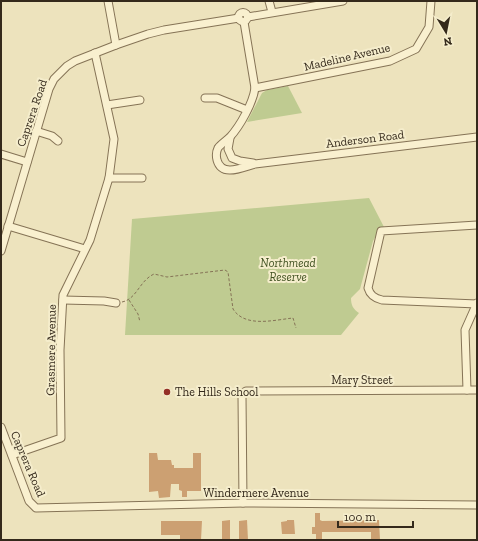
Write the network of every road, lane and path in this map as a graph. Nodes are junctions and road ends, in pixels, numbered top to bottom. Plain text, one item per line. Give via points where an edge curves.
1 (108, 1) edge
2 (269, 1) edge
3 (343, 1) edge
4 (431, 1) edge
5 (272, 12) junction
6 (243, 19) junction
7 (116, 45) junction
8 (94, 53) junction
9 (255, 88) junction
10 (205, 98) dead end
11 (140, 100) dead end
12 (107, 105) junction
13 (247, 110) junction
14 (36, 131) junction
15 (230, 137) junction
16 (477, 137) edge
17 (58, 141) dead end
18 (1, 154) edge
19 (27, 162) junction
20 (255, 164) junction
21 (109, 178) junction
22 (142, 178) dead end
23 (477, 225) edge
24 (8, 226) junction
25 (85, 249) junction
26 (1, 251) edge
27 (62, 300) junction
28 (129, 300) junction
29 (116, 303) joint
30 (477, 304) edge
31 (140, 322) dead end
32 (296, 328) dead end
33 (467, 390) junction
34 (477, 390) edge
35 (1, 427) edge
36 (12, 455) junction
37 (243, 503) junction
38 (477, 505) edge
39 (36, 508) joint

1 - 7 street
2 - 5 street
3 - 5 street, Caprera Road
4 - 9 street, Madeline Avenue via 429,27 416,49 390,61
5 - 6 street, Caprera Road
6 - 7 street, Caprera Road via 164,30
6 - 9 street
7 - 8 street, Caprera Road
8 - 12 street, Grasmere Avenue
8 - 14 street, Caprera Road via 67,66 54,79
9 - 13 street, Anderson Road
10 - 13 street via 217,98
11 - 12 street
12 - 21 street, Grasmere Avenue via 114,139
13 - 15 street, Anderson Road
14 - 17 street via 52,136
14 - 19 street, Caprera Road
15 - 20 street, Anderson Road via 228,149 232,158
15 - 20 street, Anderson Road via 218,148 217,161 222,168 237,169
16 - 20 street, Anderson Road
18 - 19 street
19 - 24 street, Caprera Road
21 - 22 street
21 - 25 street, Grasmere Avenue
23 - 30 street via 381,231 368,288 374,297 382,300
24 - 25 street
24 - 26 street, Caprera Road
25 - 27 street, Grasmere Avenue
27 - 29 street
27 - 36 street, Grasmere Avenue via 61,438
28 - 29 path
28 - 31 path
28 - 32 path via 143,282 154,274 167,277 225,270 229,274 235,313 254,322 293,318
30 - 33 street via 465,330
33 - 34 street, Mary Street
33 - 37 street, Mary Street via 246,391 242,396
35 - 36 street, Caprera Road
36 - 39 street, Caprera Road via 29,502
37 - 38 street, Windermere Avenue
37 - 39 street, Windermere Avenue

